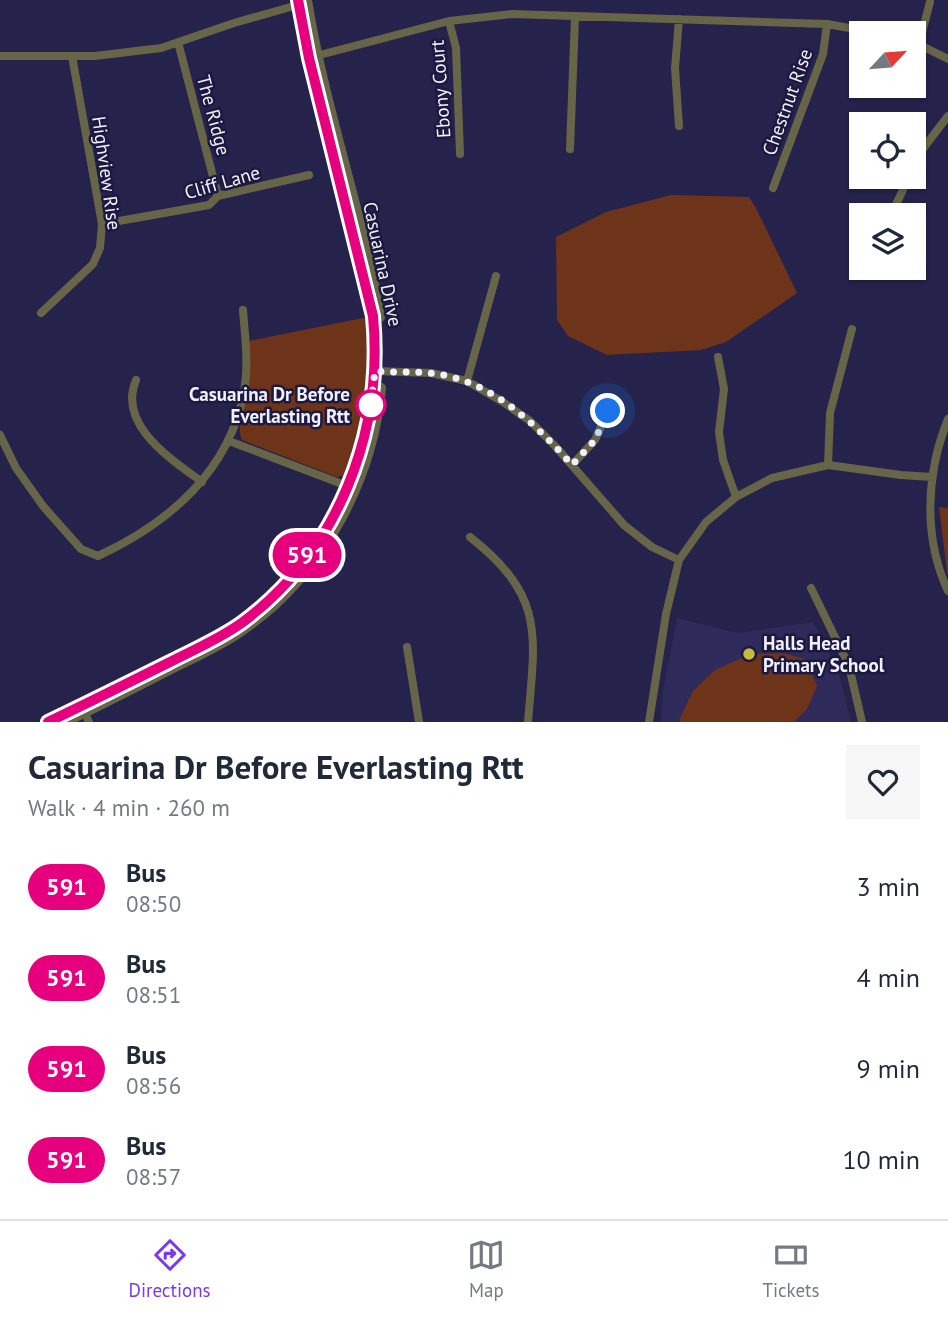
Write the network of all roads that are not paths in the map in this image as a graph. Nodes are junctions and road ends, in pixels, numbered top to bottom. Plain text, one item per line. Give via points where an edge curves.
1 (303, 2) edge
2 (930, 2) edge
3 (575, 17) junction
4 (679, 19) junction
5 (449, 21) junction
6 (924, 21) edge
7 (827, 24) junction
8 (849, 28) edge
9 (178, 42) junction
10 (926, 48) edge
11 (0, 56) edge
12 (72, 56) junction
13 (313, 57) junction
14 (948, 59) edge
15 (948, 116) edge
16 (679, 126) dead end
17 (926, 145) edge
18 (570, 149) dead end
19 (460, 155) dead end
20 (309, 175) dead end
21 (773, 188) dead end
22 (218, 196) junction
23 (103, 225) junction
24 (496, 276) dead end
25 (243, 310) dead end
26 (41, 313) dead end
27 (852, 329) dead end
28 (718, 358) dead end
29 (379, 371) junction
30 (136, 380) dead end
31 (467, 381) junction
32 (608, 411) dead end
33 (947, 423) edge
34 (0, 435) edge
35 (229, 441) junction
36 (572, 465) junction
37 (828, 466) junction
38 (932, 477) junction
39 (202, 482) junction
40 (352, 488) junction
41 (736, 497) junction
42 (470, 537) dead end
43 (680, 560) junction
44 (811, 588) dead end
45 (948, 591) edge
46 (407, 647) dead end
47 (85, 713) edge
48 (48, 722) edge
49 (65, 722) edge
50 (419, 722) edge
51 (528, 722) edge
52 (649, 722) edge
53 (862, 722) edge

1 - 9 street
1 - 13 street, Casuarina Drive
2 - 6 street
3 - 4 street
3 - 5 street via 512,14
3 - 18 street
4 - 7 street
4 - 16 street via 674,68
5 - 13 street
5 - 19 street, Ebony Court via 456,48
7 - 8 street
7 - 21 street, Chestnut Rise via 823,54
9 - 12 street via 162,48
9 - 22 street, The Ridge
10 - 14 street
11 - 12 street
12 - 23 street, Highview Rise
13 - 29 street, Casuarina Drive via 368,288
15 - 17 street
20 - 22 street, Cliff Lane
22 - 23 street, Cliff Lane via 209,205
23 - 26 street, Highview Rise via 93,264
24 - 31 street
25 - 35 street via 244,391
27 - 37 street via 830,413
28 - 41 street via 724,388 719,432
29 - 31 street via 430,373
29 - 40 street, Casuarina Drive
30 - 39 street via 132,405 156,447
31 - 36 street via 530,421
32 - 36 street via 595,440
33 - 38 street
34 - 39 street via 43,506 81,549 98,556 156,524
35 - 39 street
35 - 40 street
36 - 43 street via 624,525 652,547
37 - 38 street
37 - 41 street via 772,478
38 - 45 street via 933,547
40 - 47 street, Casuarina Drive via 321,537 261,607 225,634
41 - 43 street via 706,522
42 - 51 street via 494,558 525,598 534,644
43 - 52 street via 666,614
44 - 53 street via 849,666
46 - 50 street
47 - 48 street, Casuarina Drive
47 - 49 street, Casuarina Drive

